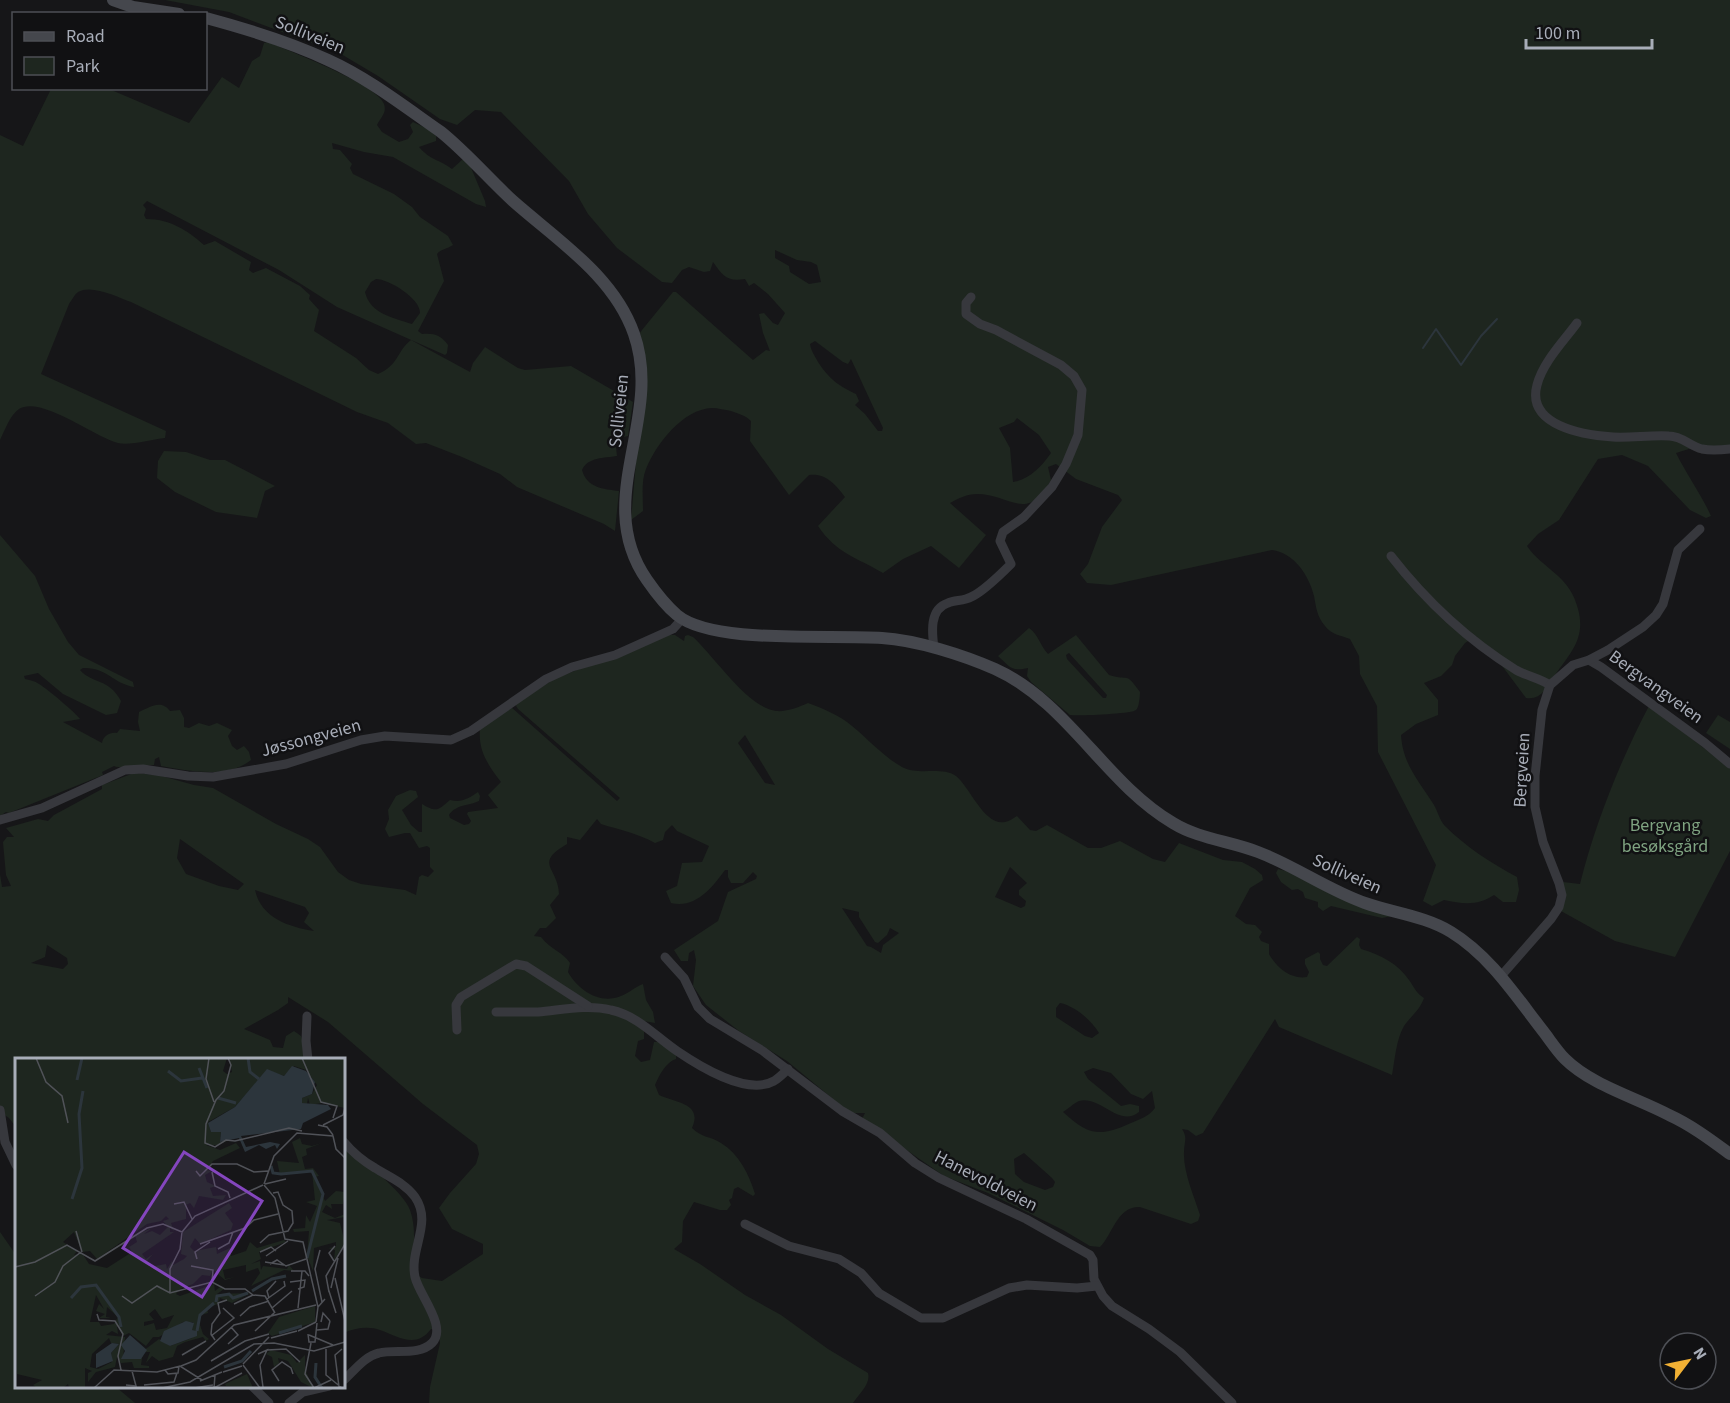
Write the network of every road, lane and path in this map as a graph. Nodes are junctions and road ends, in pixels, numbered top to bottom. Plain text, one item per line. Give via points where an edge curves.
1 (113, 0) edge
2 (166, 12) edge
3 (207, 18) edge
4 (971, 297) dead end
5 (1576, 323) dead end
6 (1730, 449) edge
7 (1700, 529) dead end
8 (1391, 556) dead end
9 (682, 619) junction
10 (934, 648) junction
11 (1589, 660) junction
12 (1550, 685) junction
13 (1730, 764) edge
14 (0, 820) edge
15 (665, 957) dead end
16 (1501, 976) junction
17 (588, 1006) junction
18 (496, 1012) dead end
19 (307, 1016) dead end
20 (457, 1030) dead end
21 (308, 1058) edge
22 (788, 1069) junction
23 (0, 1110) edge
24 (345, 1143) edge
25 (1730, 1154) edge
26 (15, 1163) edge
27 (745, 1224) dead end
28 (1097, 1286) junction
29 (345, 1379) edge
30 (254, 1388) edge
31 (321, 1388) edge
32 (269, 1403) edge
33 (289, 1403) edge
34 (1232, 1403) edge

1 - 2 street
3 - 9 street, Solliveien via 302,49 364,80 453,142 604,284 628,318 641,363 641,396 624,508 627,538 646,578
4 - 10 street via 966,303 966,314 1061,365 1074,376 1082,390 1078,435 1052,487 1003,532 1000,541 1011,564 973,597 939,608 932,626
5 - 6 street via 1536,387 1539,409 1545,417 1557,426 1596,435 1672,436 1712,451
7 - 11 street via 1678,550 1666,596 1656,615
8 - 12 street via 1417,590 1444,615 1504,662
9 - 10 street, Solliveien via 701,628 727,632 885,638
9 - 14 street, Jøssongveien via 673,629 615,655 546,679 471,731 451,740 384,736 286,764 213,777 142,768 125,770 42,808
10 - 16 street, Solliveien via 995,670 1020,684 1060,717 1129,789 1169,821 1190,832 1262,853 1359,901 1430,921 1471,947
11 - 12 street via 1573,665
11 - 13 street, Bergvangveien
12 - 16 street, Bergveien via 1542,710 1534,807 1562,895 1551,919
15 - 22 street, Hanevoldveien via 684,978 698,1007 710,1019
16 - 25 street, Solliveien via 1566,1060 1593,1078 1674,1117
17 - 18 street
17 - 20 street via 526,966 516,964 461,997 456,1005
17 - 22 street via 633,1018 676,1051 740,1083 767,1084
19 - 21 street
22 - 28 street, Hanevoldveien via 939,1178 1084,1251 1093,1260
23 - 26 street via 5,1142
24 - 29 street via 416,1198 423,1222 414,1274 438,1332 423,1349 377,1353 367,1358
27 - 28 street via 789,1246 839,1259 861,1273 879,1293 921,1318 943,1318 1009,1288
28 - 34 street, Hanevoldveien via 1112,1306 1180,1352
30 - 32 street
31 - 33 street via 303,1392

